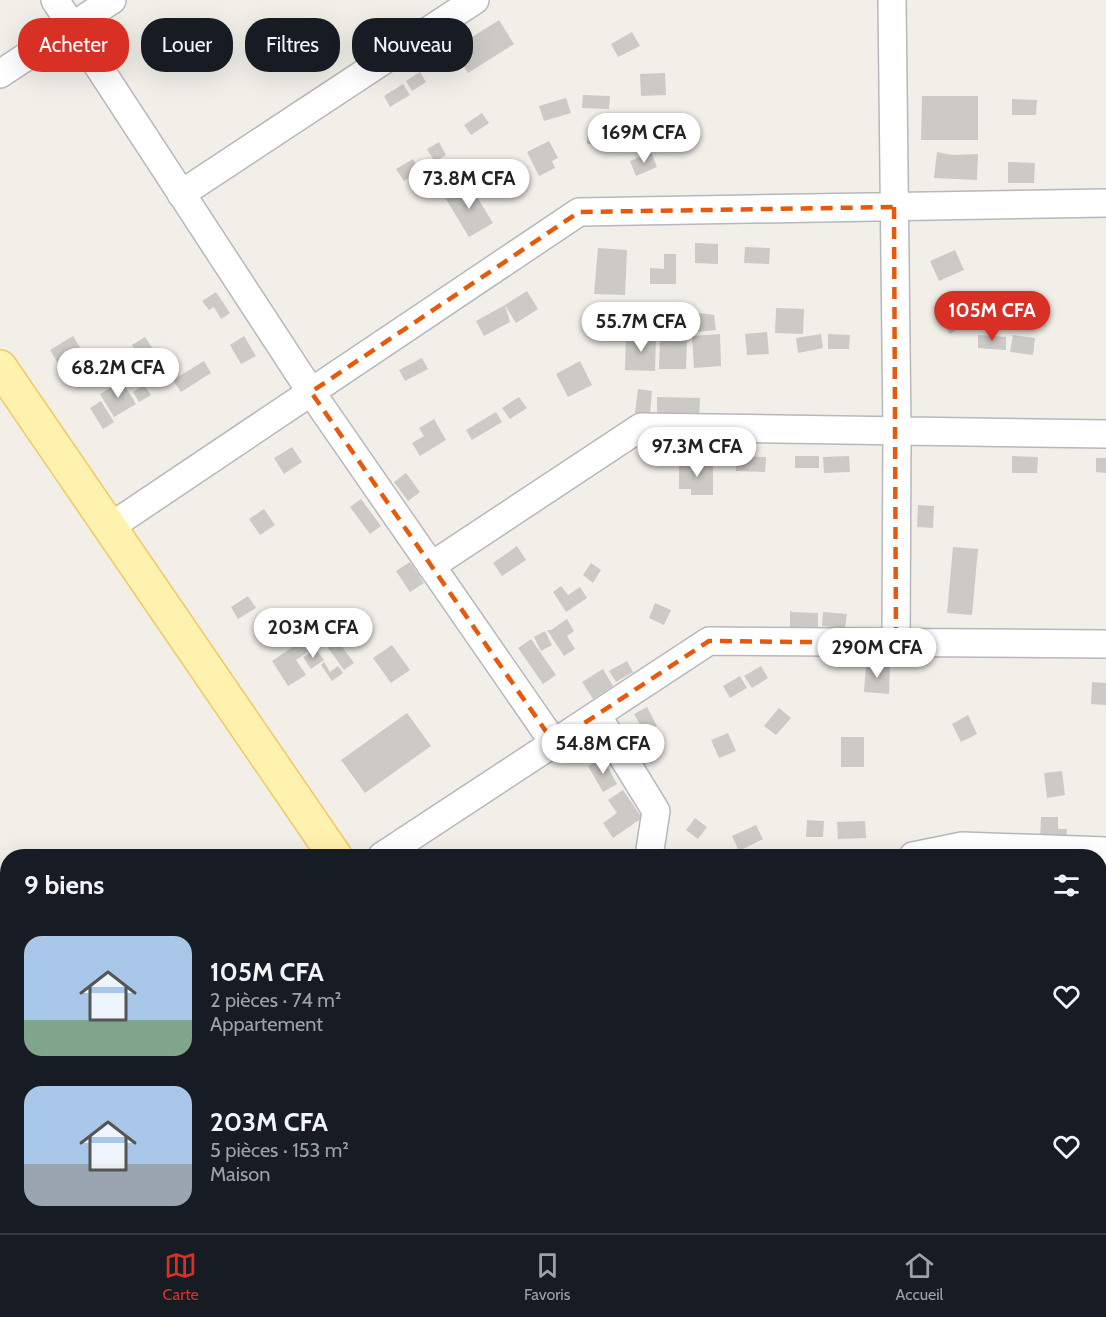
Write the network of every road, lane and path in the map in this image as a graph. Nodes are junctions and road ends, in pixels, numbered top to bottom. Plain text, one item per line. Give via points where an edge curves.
1 (54, 0) edge
2 (112, 0) edge
3 (475, 0) edge
4 (892, 0) edge
5 (66, 18) edge
6 (84, 18) edge
7 (18, 62) edge
8 (102, 72) edge
9 (0, 74) edge
10 (181, 194) junction
11 (1106, 203) edge
12 (894, 207) junction
13 (0, 368) edge
14 (311, 392) junction
15 (897, 431) junction
16 (1106, 434) edge
17 (110, 527) junction
18 (431, 566) junction
19 (896, 643) junction
20 (1106, 644) edge
21 (597, 715) junction
22 (554, 743) junction
23 (330, 849) edge
24 (393, 849) edge
25 (650, 849) edge
26 (947, 849) edge
27 (1048, 849) edge

1 - 5 street
2 - 6 street
3 - 10 street
4 - 12 street
7 - 9 street
8 - 10 street
10 - 14 street
11 - 12 street
12 - 14 street via 579,212
12 - 15 street
13 - 17 main road
14 - 17 street
14 - 18 street
15 - 16 street
15 - 18 street via 641,427
15 - 19 street
17 - 23 main road
18 - 22 street
19 - 20 street
19 - 21 street via 709,641
21 - 22 street
21 - 25 street via 656,811
22 - 24 street
26 - 27 street

